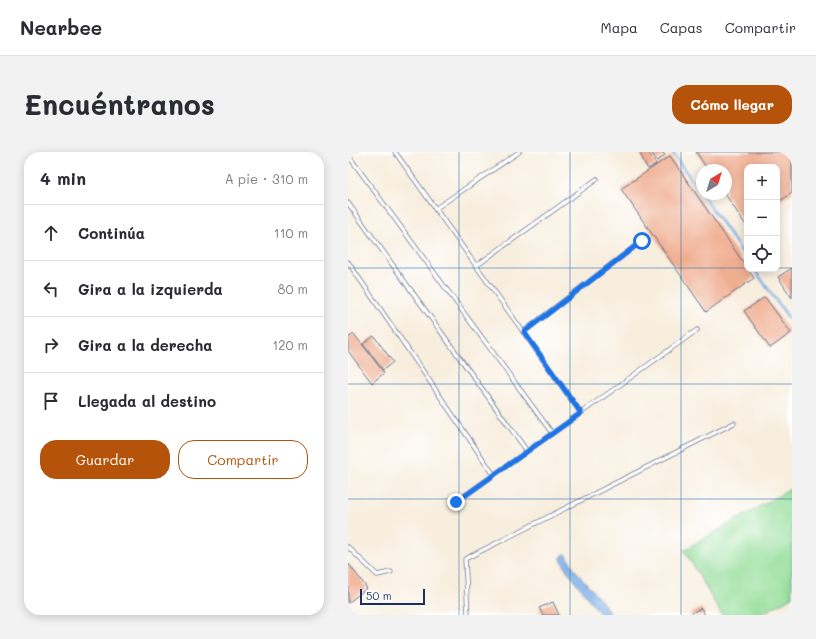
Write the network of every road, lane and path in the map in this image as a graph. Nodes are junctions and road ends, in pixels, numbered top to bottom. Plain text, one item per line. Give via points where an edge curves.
1 (395, 152) edge
2 (519, 152) edge
3 (348, 155) edge
4 (597, 180) dead end
5 (348, 203) edge
6 (436, 209) junction
7 (642, 241) dead end
8 (348, 262) edge
9 (476, 266) junction
10 (697, 330) dead end
11 (524, 332) junction
12 (581, 413) junction
13 (734, 422) dead end
14 (552, 433) junction
15 (527, 451) junction
16 (494, 475) junction
17 (456, 502) dead end
18 (348, 547) edge
19 (391, 572) dead end
20 (468, 615) edge

1 - 6 lane
2 - 6 lane
3 - 14 lane
4 - 9 lane
5 - 15 lane
6 - 9 lane
7 - 11 lane
8 - 16 lane
9 - 11 lane
10 - 12 lane
11 - 12 lane
12 - 14 lane
13 - 20 lane via 465,559
14 - 15 lane
15 - 16 lane
16 - 17 lane
18 - 19 lane via 377,575

